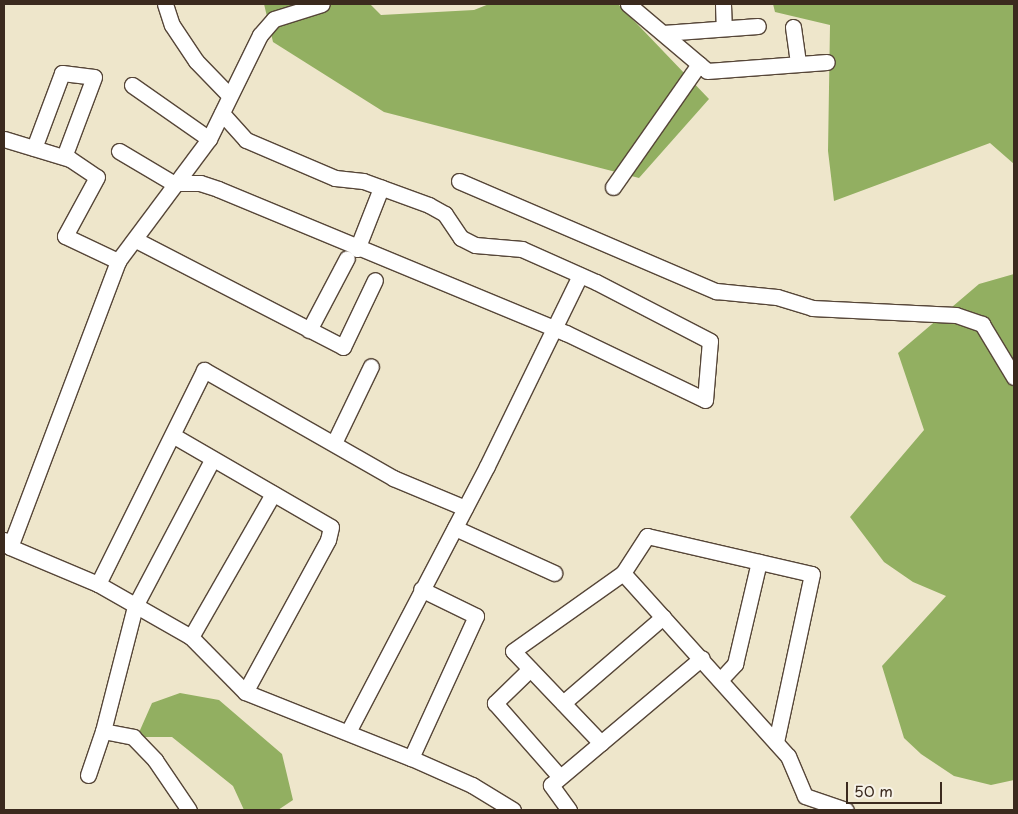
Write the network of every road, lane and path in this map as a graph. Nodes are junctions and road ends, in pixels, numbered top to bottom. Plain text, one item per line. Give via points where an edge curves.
1 (165, 4) edge
2 (322, 4) edge
3 (628, 4) edge
4 (723, 4) edge
5 (758, 26) dead end
6 (793, 27) dead end
7 (724, 28) junction
8 (663, 33) junction
9 (827, 62) dead end
10 (798, 64) junction
11 (707, 71) junction
12 (132, 85) dead end
13 (229, 95) junction
14 (222, 113) junction
15 (209, 138) junction
16 (4, 139) edge
17 (34, 148) junction
18 (119, 151) dead end
19 (64, 157) junction
20 (458, 181) dead end
21 (173, 183) junction
22 (614, 187) dead end
23 (380, 188) junction
24 (136, 240) junction
25 (352, 253) junction
26 (118, 261) junction
27 (580, 274) junction
28 (375, 280) dead end
29 (309, 330) junction
30 (553, 330) junction
31 (371, 366) dead end
32 (1014, 376) edge
33 (174, 436) junction
34 (334, 443) junction
35 (212, 460) junction
36 (273, 494) junction
37 (465, 508) junction
38 (455, 528) junction
39 (7, 544) edge
40 (759, 562) junction
41 (554, 573) dead end
42 (623, 573) junction
43 (98, 584) junction
44 (421, 589) junction
45 (135, 606) junction
46 (663, 617) junction
47 (191, 637) junction
48 (702, 658) junction
49 (530, 669) junction
50 (721, 679) junction
51 (245, 692) junction
52 (563, 703) junction
53 (103, 731) junction
54 (348, 732) junction
55 (776, 742) junction
56 (601, 743) junction
57 (411, 758) junction
58 (88, 775) dead end
59 (560, 777) junction
60 (189, 810) edge
61 (513, 810) edge
62 (569, 810) edge
63 (846, 810) edge

1 - 13 street via 172,25 196,61
2 - 13 street via 274,19 260,35
3 - 8 street
4 - 7 street
5 - 7 street
6 - 10 street
7 - 8 street
8 - 11 street
9 - 10 street
10 - 11 street
11 - 22 street
12 - 15 street
13 - 14 street
14 - 15 street
14 - 23 street via 246,140 335,178 363,181
15 - 21 street
16 - 17 street
17 - 19 street
17 - 19 street via 62,73 94,77
18 - 21 street
19 - 26 street via 97,177 65,236
20 - 32 street via 716,291 776,297 812,308 956,316 982,324
21 - 24 street
21 - 25 street via 200,183
23 - 25 street
23 - 27 street via 445,214 461,238 475,244 522,249
24 - 26 street
24 - 29 street
25 - 29 street
25 - 30 street
26 - 39 street
27 - 30 street
27 - 30 street via 710,341 705,400
28 - 29 street via 343,347
30 - 37 street
31 - 34 street
33 - 34 street via 204,370
33 - 35 street
33 - 43 street
34 - 37 street via 393,478
35 - 36 street
35 - 45 street
36 - 47 street
36 - 51 street via 331,527 328,540
37 - 38 street
38 - 41 street
38 - 44 street
39 - 43 street
40 - 42 street via 646,536
40 - 50 street via 735,664
40 - 55 street via 812,574
42 - 46 street
42 - 49 street via 513,651
43 - 45 street
44 - 54 street
44 - 57 street via 476,616
45 - 47 street
45 - 53 street
46 - 48 street
46 - 52 street
47 - 51 street
48 - 50 street
48 - 56 street
49 - 52 street
49 - 59 street via 494,703
50 - 55 street
51 - 54 street
52 - 56 street
53 - 58 street
53 - 60 street via 133,737 155,760
54 - 57 street
55 - 63 street via 788,756 804,796
56 - 59 street
57 - 61 street via 472,785
59 - 62 street via 551,785

